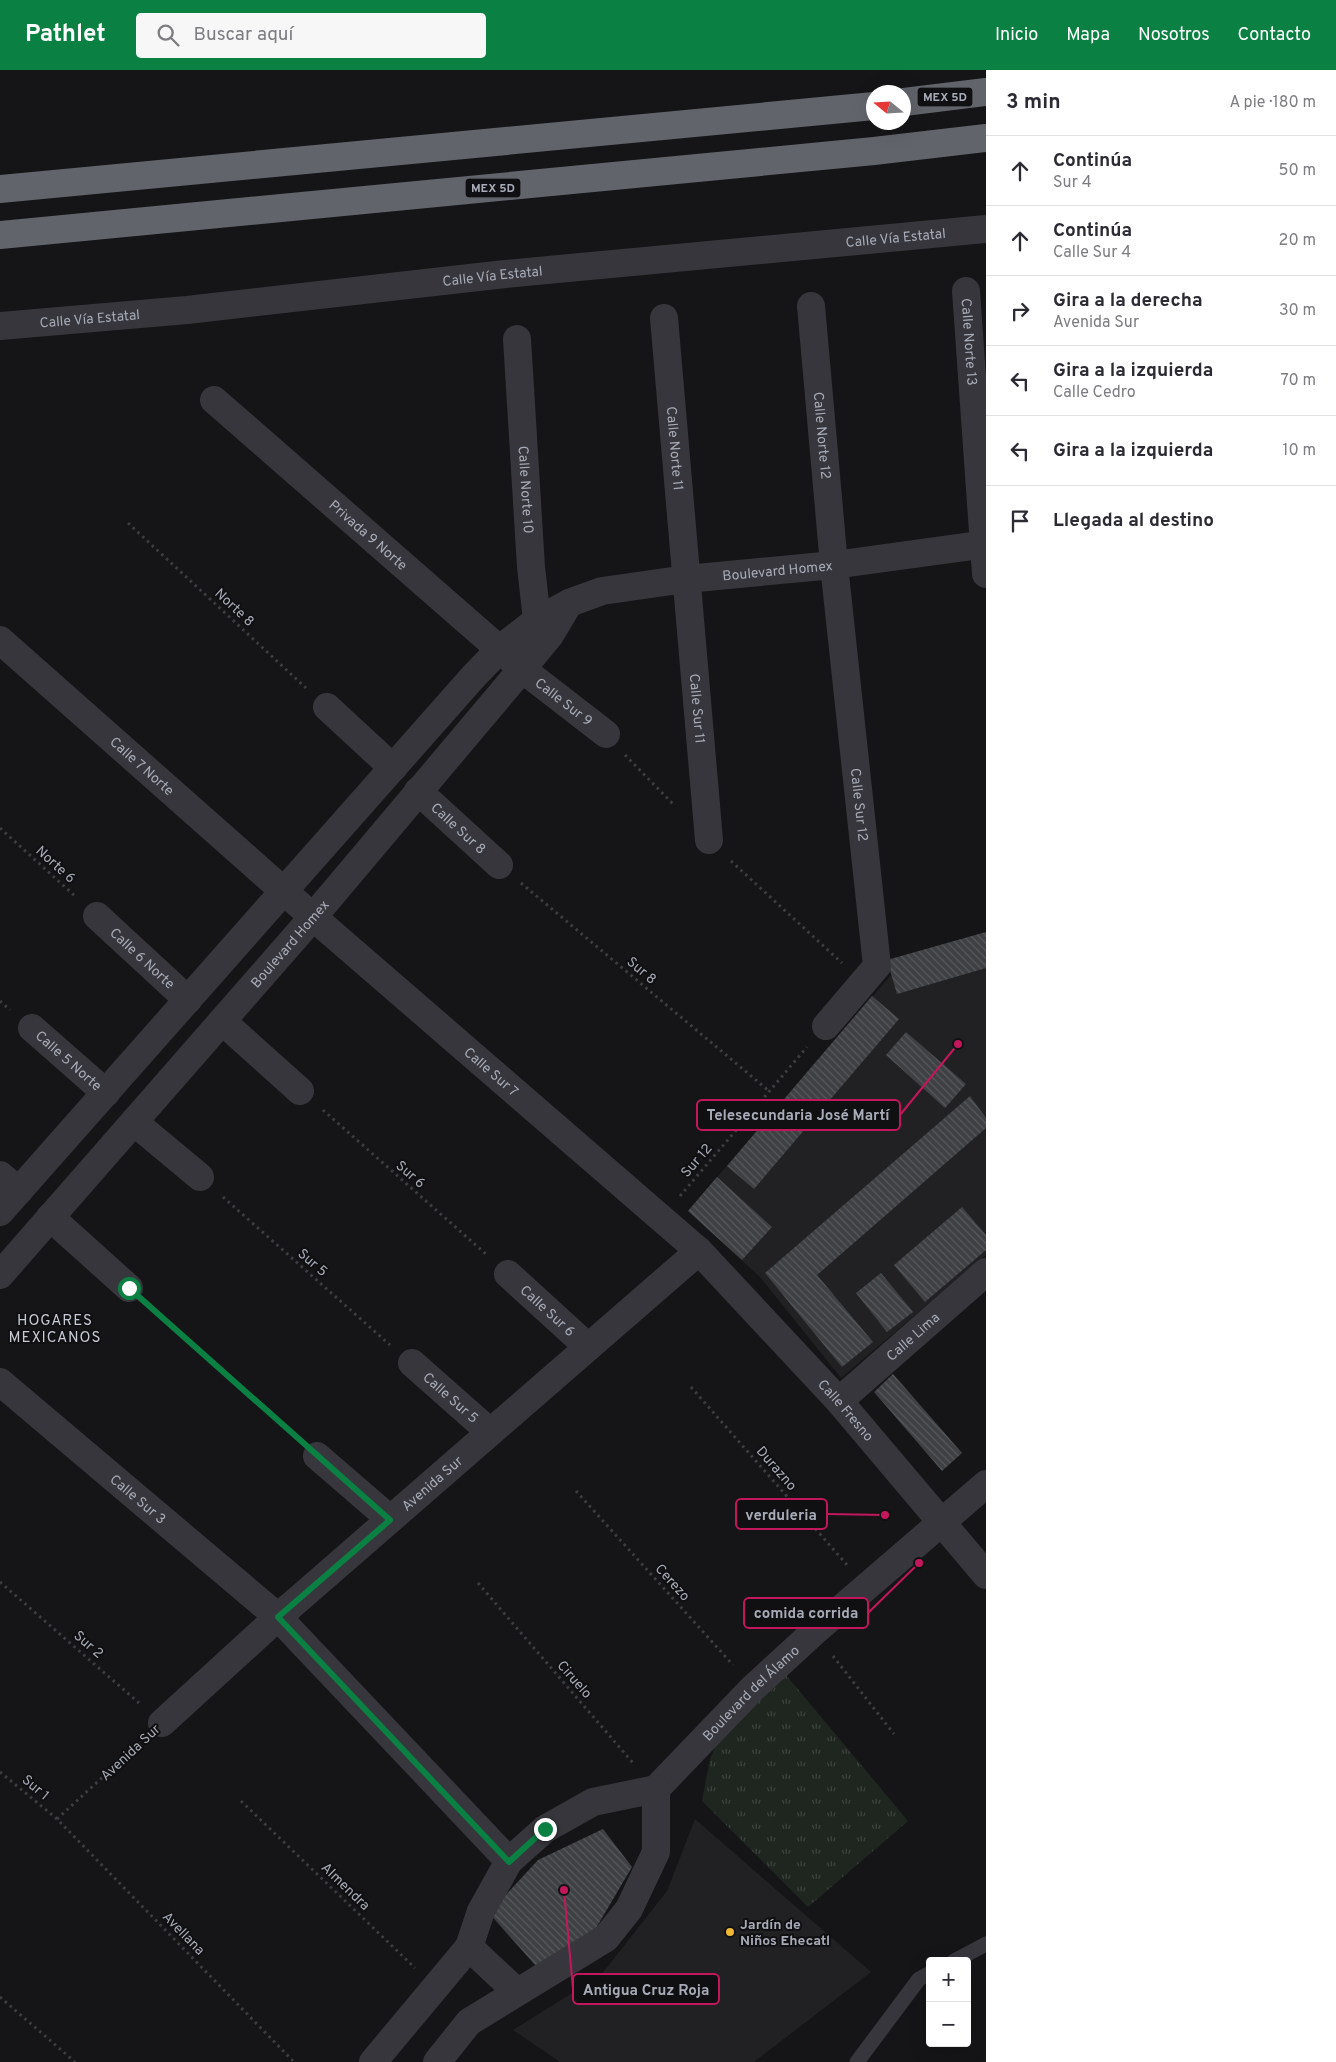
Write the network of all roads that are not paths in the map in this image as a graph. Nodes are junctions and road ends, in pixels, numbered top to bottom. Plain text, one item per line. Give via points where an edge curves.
1 (986, 92) edge
2 (911, 101) edge
3 (866, 107) edge
4 (986, 138) edge
5 (0, 189) edge
6 (986, 229) edge
7 (0, 235) edge
8 (966, 291) dead end
9 (811, 306) dead end
10 (664, 318) dead end
11 (0, 326) edge
12 (517, 339) dead end
13 (214, 400) dead end
14 (984, 544) edge
15 (834, 565) junction
16 (986, 574) edge
17 (686, 579) junction
18 (544, 627) junction
19 (0, 640) edge
20 (500, 649) junction
21 (522, 669) junction
22 (327, 707) road end
23 (606, 734) dead end
24 (393, 768) junction
25 (418, 791) junction
26 (708, 840) dead end
27 (499, 865) road end
28 (285, 891) junction
29 (97, 916) road end
30 (313, 917) junction
31 (188, 1000) junction
32 (222, 1021) junction
33 (826, 1026) road end
34 (32, 1028) dead end
35 (300, 1090) road end
36 (106, 1093) junction
37 (134, 1122) junction
38 (200, 1177) road end
39 (9, 1183) edge
40 (0, 1212) edge
41 (50, 1217) junction
42 (699, 1251) junction
43 (986, 1272) edge
44 (508, 1274) road end
45 (0, 1275) edge
46 (129, 1288) road end
47 (588, 1347) junction
48 (412, 1363) road end
49 (0, 1382) edge
50 (839, 1401) junction
51 (490, 1432) junction
52 (317, 1456) road end
53 (986, 1484) edge
54 (390, 1520) junction
55 (941, 1522) junction
56 (986, 1575) edge
57 (278, 1617) junction
58 (162, 1723) road end
59 (656, 1789) junction
60 (509, 1862) junction
61 (986, 1944) edge
62 (469, 1947) junction
63 (962, 1957) edge
64 (926, 1976) edge
65 (517, 1992) junction
66 (373, 2062) edge
67 (437, 2062) edge
68 (857, 2062) edge

1 - 2 highway, MEX 5D
3 - 5 highway
4 - 7 highway, MEX 5D
6 - 11 street, Calle Vía Estatal
8 - 14 street, Calle Norte 13
9 - 15 street, Calle Norte 12
10 - 17 street, Calle Norte 11
12 - 18 street, Calle Norte 10 via 531,567
13 - 20 street, Privada 9 Norte
14 - 15 street, Boulevard Homex
14 - 16 street, Calle Norte 13
15 - 17 street, Boulevard Homex
15 - 33 street, Calle Sur 12 via 877,966
17 - 18 street, Boulevard Homex via 602,591 570,603
17 - 26 street, Calle Sur 11
18 - 20 street, Boulevard Homex
18 - 21 street, Boulevard Homex
19 - 28 street, Calle 7 Norte
20 - 21 street, Privada 9 Norte
20 - 24 street, Boulevard Homex via 472,676
21 - 23 street, Calle Sur 9
21 - 25 street, Boulevard Homex
22 - 24 street
24 - 28 street, Boulevard Homex
25 - 27 street, Calle Sur 8
25 - 30 street, Boulevard Homex
28 - 30 street, Calle Sur 7
28 - 31 street, Boulevard Homex
29 - 31 street, Calle 6 Norte
30 - 32 street, Boulevard Homex
30 - 42 street, Calle Sur 7
31 - 36 street, Boulevard Homex
32 - 35 street
32 - 37 street, Boulevard Homex
34 - 36 street, Calle 5 Norte
36 - 39 street, Boulevard Homex
37 - 38 street
37 - 41 street, Boulevard Homex
39 - 40 street, Boulevard Homex
41 - 45 street, Boulevard Homex
41 - 46 street
42 - 47 street, Avenida Sur
42 - 50 street, Calle Fresno
43 - 50 street, Calle Lima
44 - 47 street, Calle Sur 6
47 - 51 street, Avenida Sur
48 - 51 street, Calle Sur 5
49 - 57 street, Calle Sur 3
50 - 55 street, Calle Fresno
51 - 54 street, Avenida Sur
52 - 54 street
53 - 55 street, Boulevard del Álamo
54 - 57 street, Avenida Sur
55 - 56 street, Calle Fresno
55 - 59 street, Boulevard del Álamo via 753,1688
57 - 58 street, Avenida Sur
57 - 60 street, Calle Sur 3
59 - 60 street via 592,1802 545,1829
59 - 65 street via 656,1852 629,1909 606,1938
60 - 62 street via 481,1910
61 - 63 lane
62 - 65 street
62 - 66 street
64 - 68 lane via 918,1979
65 - 67 street via 469,2022

